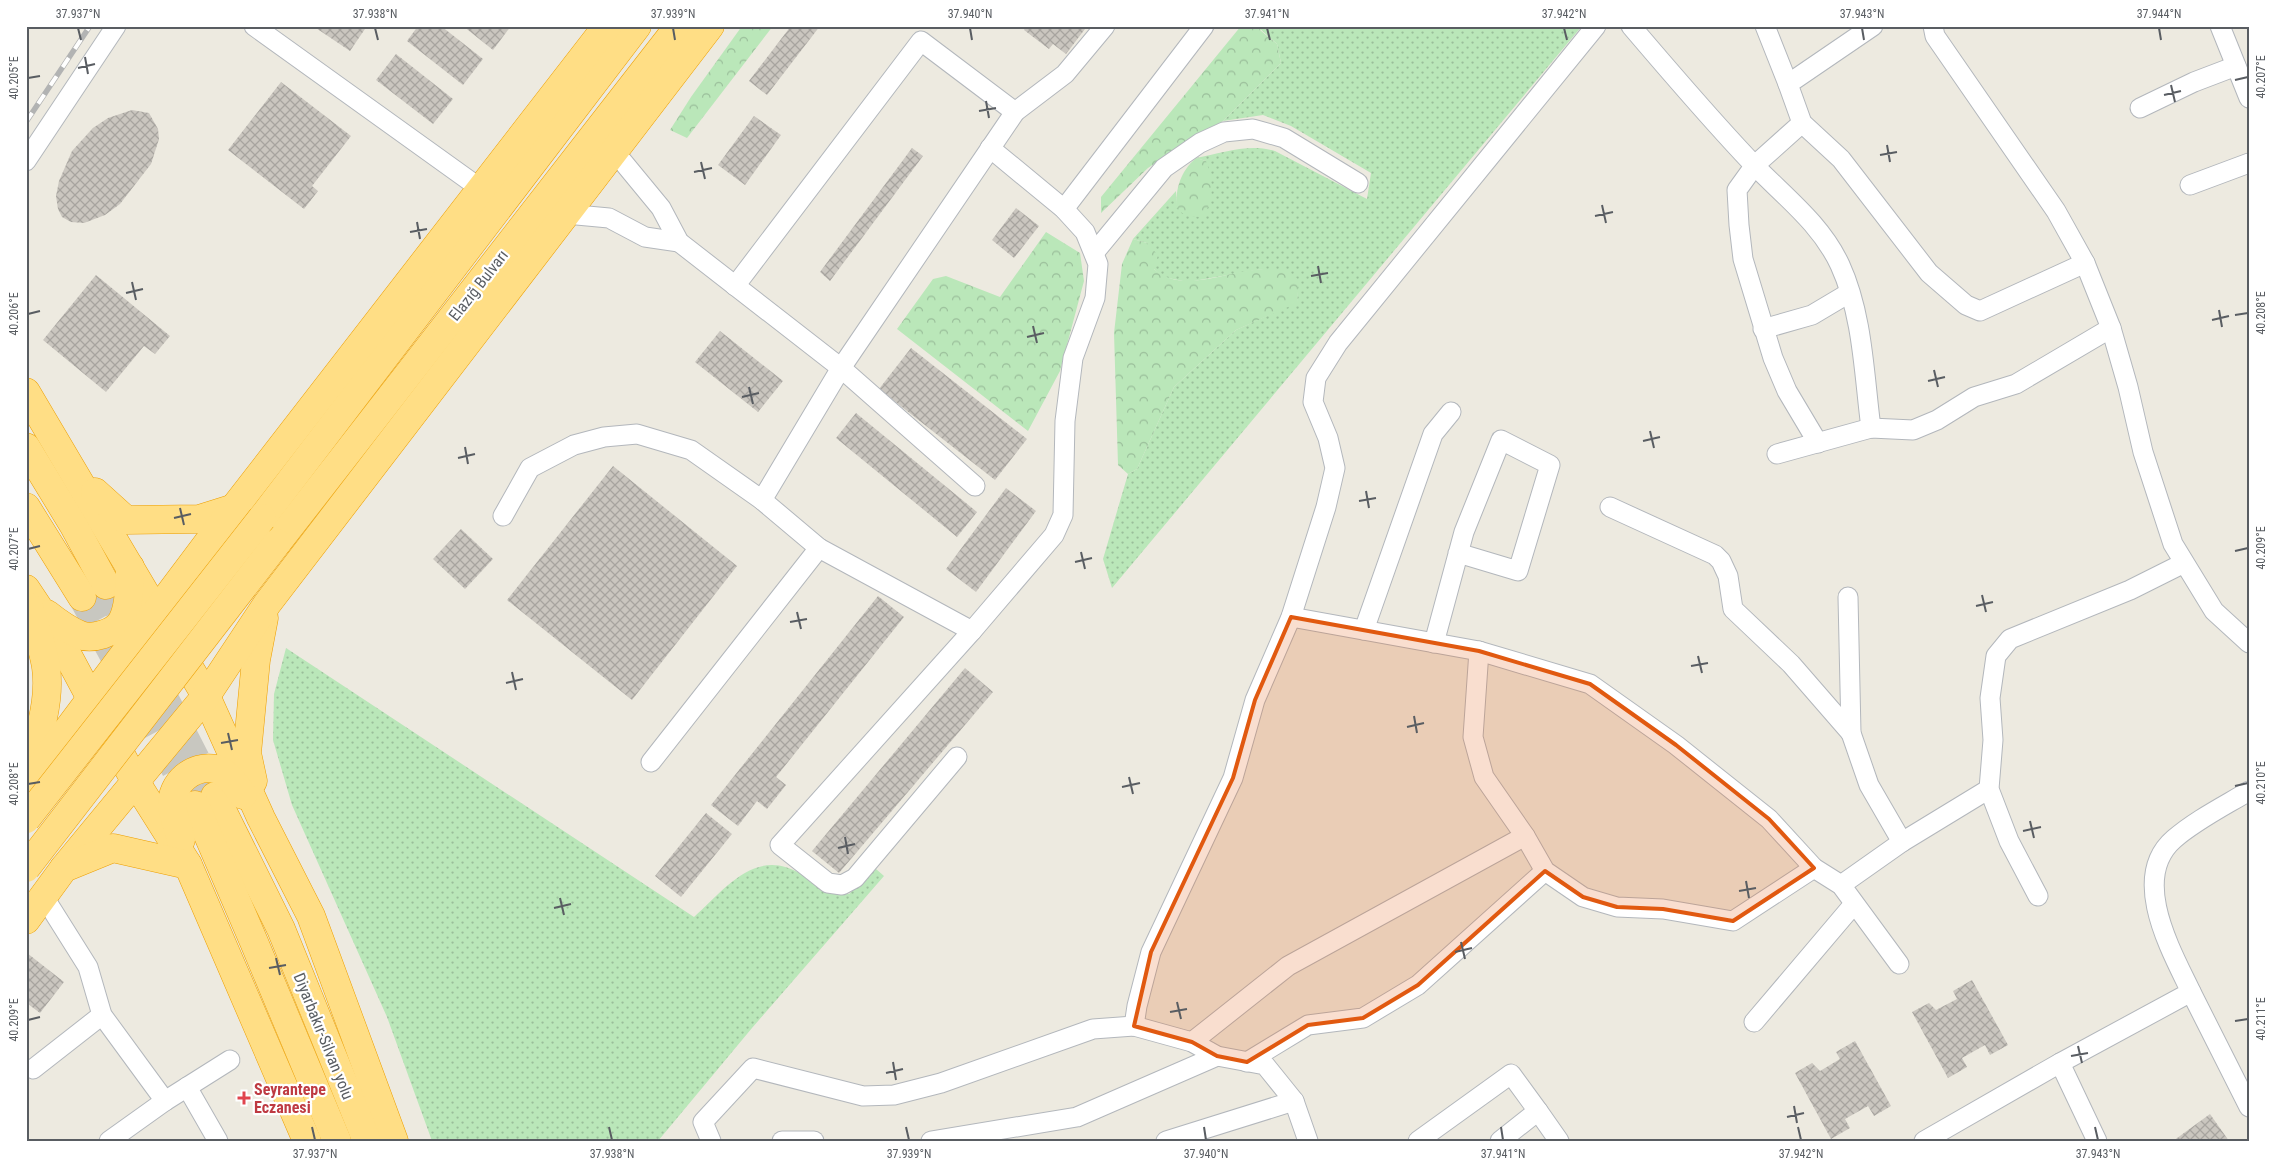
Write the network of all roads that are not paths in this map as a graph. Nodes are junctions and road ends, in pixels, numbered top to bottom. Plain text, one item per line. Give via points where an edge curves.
1 (116, 26) edge
2 (254, 26) edge
3 (607, 26) edge
4 (637, 26) edge
5 (679, 26) edge
6 (710, 26) edge
7 (1105, 26) edge
8 (1204, 26) edge
9 (1596, 26) edge
10 (1631, 26) edge
11 (1765, 26) edge
12 (1873, 26) edge
13 (1933, 26) edge
14 (2220, 26) edge
15 (1851, 32) edge
16 (2236, 66) junction
17 (1788, 84) junction
18 (2249, 98) edge
19 (2140, 108) dead end
20 (1014, 112) junction
21 (1802, 123) junction
22 (990, 148) junction
23 (614, 151) junction
24 (26, 161) edge
25 (2249, 163) edge
26 (1755, 165) junction
27 (1358, 183) dead end
28 (2190, 186) dead end
29 (481, 189) junction
30 (1064, 209) junction
31 (566, 214) junction
32 (679, 242) junction
33 (1094, 253) junction
34 (2085, 263) junction
35 (735, 286) junction
36 (1849, 294) junction
37 (2111, 328) junction
38 (1763, 329) junction
39 (841, 368) junction
40 (26, 392) edge
41 (1452, 412) dead end
42 (1871, 428) junction
43 (1818, 443) junction
44 (26, 447) edge
45 (1777, 454) dead end
46 (67, 464) junction
47 (975, 486) dead end
48 (762, 500) junction
49 (26, 507) edge
50 (1610, 507) dead end
51 (234, 508) junction
52 (503, 516) dead end
53 (819, 548) junction
54 (1458, 553) junction
55 (2184, 563) junction
56 (130, 567) junction
57 (106, 585) tunnel mouth
58 (82, 597) tunnel mouth
59 (1848, 597) dead end
60 (31, 598) edge
61 (267, 604) junction
62 (156, 609) junction
63 (1291, 617) junction
64 (1364, 630) junction
65 (972, 631) junction
66 (1434, 643) junction
67 (2249, 643) edge
68 (1479, 651) junction
69 (206, 696) junction
70 (91, 698) junction
71 (1851, 733) junction
72 (957, 757) dead end
73 (651, 762) dead end
74 (26, 770) edge
75 (135, 781) junction
76 (26, 785) edge
77 (1989, 789) junction
78 (2249, 791) edge
79 (261, 818) junction
80 (26, 819) edge
81 (1525, 836) junction
82 (1902, 842) junction
83 (188, 865) junction
84 (26, 868) edge
85 (64, 868) junction
86 (1814, 868) junction
87 (1545, 871) junction
88 (1841, 885) junction
89 (2038, 896) dead end
90 (44, 897) junction
91 (1854, 904) junction
92 (26, 920) edge
93 (1899, 964) dead end
94 (2191, 992) junction
95 (102, 1015) junction
96 (1754, 1022) dead end
97 (1134, 1026) junction
98 (1192, 1042) junction
99 (1217, 1056) junction
100 (230, 1060) dead end
101 (1247, 1062) junction
102 (2060, 1063) junction
103 (33, 1069) dead end
104 (187, 1087) junction
105 (165, 1101) junction
106 (1294, 1101) junction
107 (2249, 1107) edge
108 (1538, 1111) junction
109 (1928, 1140) edge
110 (110, 1141) edge
111 (218, 1141) edge
112 (307, 1141) edge
113 (337, 1141) edge
114 (367, 1141) edge
115 (394, 1141) edge
116 (711, 1141) edge
117 (782, 1141) edge
118 (814, 1141) edge
119 (931, 1141) edge
120 (1166, 1141) edge
121 (1308, 1141) edge
122 (1418, 1141) edge
123 (1500, 1141) edge
124 (1559, 1141) edge
125 (2097, 1141) edge

1 - 24 street
2 - 29 street
3 - 29 highway
4 - 80 highway, Elazığ Bulvarı, bridge via 262,518
5 - 84 highway, Elazığ Bulvarı, bridge
6 - 23 highway
7 - 20 street via 1065,74
8 - 30 street
9 - 63 street via 1338,343 1316,378 1313,402 1328,438 1335,468
10 - 26 street
11 - 17 street
12 - 15 street
13 - 34 street via 1935,36 2056,211
14 - 16 street
15 - 17 street
16 - 18 street
16 - 19 street
17 - 21 street
20 - 22 street
20 - 35 street via 921,42
21 - 26 street
21 - 34 street via 1841,159 1929,273 1966,305 1980,311
22 - 30 street
22 - 39 street
23 - 31 highway
23 - 32 street via 661,208
25 - 28 street
26 - 36 street via 1794,202 1827,241
26 - 38 street via 1737,190 1742,259
27 - 33 street via 1284,138 1253,129 1224,132 1200,143 1164,168
29 - 51 highway
30 - 33 street via 1085,232
31 - 32 street via 609,218 645,237
31 - 61 highway
32 - 35 street
33 - 65 street via 1098,264 1095,298 1073,358 1065,421 1063,515 1054,535
34 - 37 street
35 - 39 street
36 - 38 street via 1812,315
36 - 42 street via 1857,322
37 - 42 street via 2016,384 1974,397 1937,420 1913,430
37 - 55 street via 2142,452 2173,544
38 - 43 street via 1787,391
39 - 47 street
39 - 48 street
40 - 46 highway
41 - 64 street via 1433,434
42 - 43 street
43 - 45 street
44 - 57 highway
46 - 51 highway via 126,520 199,520
46 - 56 highway
48 - 52 street via 691,450 637,434 604,437 574,445 530,468
48 - 53 street
49 - 58 highway
50 - 71 street via 1715,555 1728,576 1733,609 1792,664
51 - 62 highway
53 - 65 street
53 - 73 street
54 - 54 street via 1518,571 1550,465 1501,440
54 - 66 street
55 - 67 street via 2214,611
55 - 77 street via 2130,590 2017,636 2000,649 1994,663 1990,698 1993,740
56 - 60 highway via 127,606 122,622 102,635 82,636
56 - 62 highway
59 - 71 street
60 - 70 highway via 58,637
60 - 74 highway via 46,668 46,700 41,729
61 - 69 highway
61 - 79 highway via 256,660 247,753
62 - 69 highway
62 - 70 highway
63 - 64 street
63 - 97 street via 1255,700 1233,778 1151,952
64 - 66 street
65 - 72 street via 780,845 828,883 842,885 855,878
66 - 68 street
68 - 81 street via 1473,737 1484,777
68 - 86 street via 1590,684 1676,745 1769,819
69 - 75 highway
69 - 79 highway
70 - 75 highway
70 - 76 highway
71 - 82 street via 1869,786
75 - 83 highway
75 - 85 highway
77 - 82 street
77 - 89 street via 2009,841
78 - 94 street via 2173,840 2156,869 2154,894 2164,935
79 - 83 highway via 233,780 217,769 194,770 186,774 175,789 172,806
79 - 115 highway via 311,916
81 - 87 street
81 - 98 street via 1288,966
82 - 88 street
83 - 85 highway via 113,848
83 - 112 highway
85 - 90 highway
86 - 87 street via 1733,920 1663,909 1617,907 1583,897
86 - 88 street
87 - 101 street via 1418,985 1363,1018 1308,1025
88 - 91 street
90 - 92 highway
90 - 95 street via 88,967
91 - 93 street
91 - 96 street
94 - 102 street
94 - 107 street
95 - 103 street
95 - 105 street
97 - 98 street
97 - 116 street via 1093,1029 941,1084 894,1095 864,1096 753,1068 703,1122
98 - 99 street
99 - 101 street
99 - 119 street via 1076,1116
100 - 104 street
101 - 106 street via 1265,1065
102 - 109 street
102 - 125 street
104 - 105 street
104 - 111 street
105 - 110 street
106 - 120 street
106 - 121 street
108 - 122 street via 1511,1074
108 - 123 street
108 - 124 street
113 - 114 highway, Diyarbakır-Silvan yolu via 254,942 205,801 281,929
117 - 118 street

